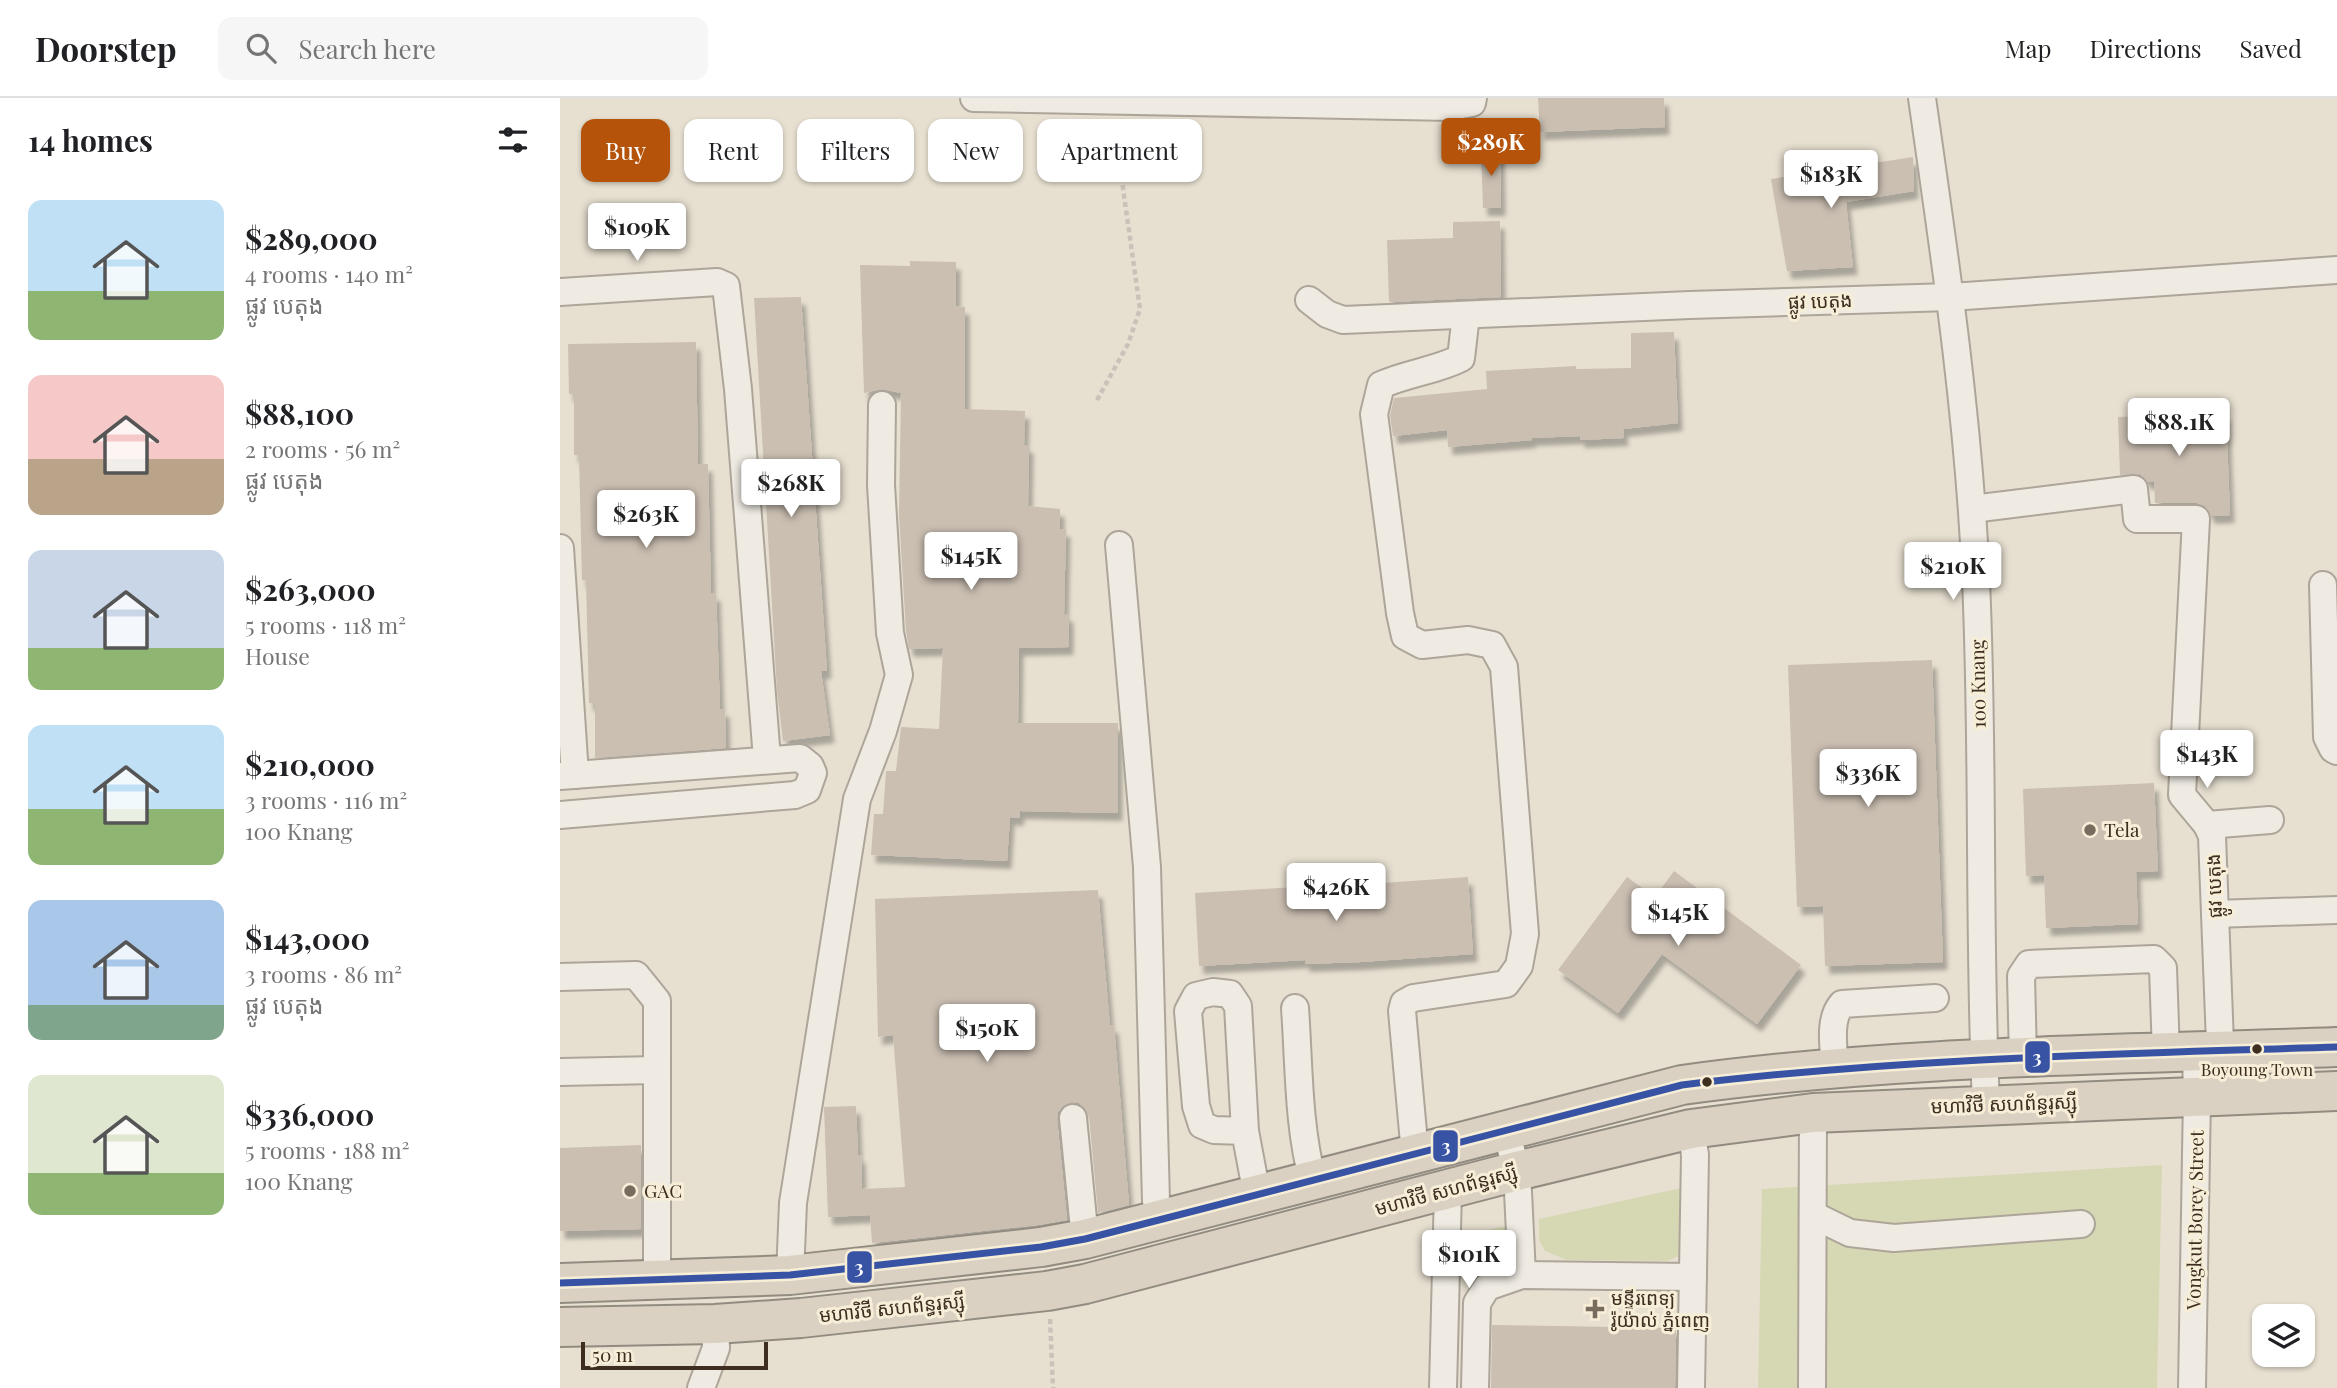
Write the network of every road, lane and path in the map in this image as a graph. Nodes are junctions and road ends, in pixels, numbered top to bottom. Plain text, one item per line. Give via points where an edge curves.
1 (974, 98) edge
2 (1473, 98) edge
3 (1922, 98) edge
4 (1115, 102) junction
5 (2337, 270) edge
6 (560, 292) edge
7 (1951, 297) junction
8 (1309, 300) dead end
9 (1466, 315) junction
10 (1097, 400) dead end
11 (882, 405) dead end
12 (1972, 509) junction
13 (1119, 545) dead end
14 (560, 548) edge
15 (2323, 586) dead end
16 (2337, 751) edge
17 (767, 759) junction
18 (568, 776) edge
19 (560, 815) edge
20 (2270, 820) dead end
21 (2207, 825) junction
22 (2337, 910) edge
23 (2215, 914) junction
24 (560, 977) edge
25 (1935, 998) dead end
26 (1295, 1009) dead end
27 (2337, 1047) edge
28 (2194, 1052) junction
29 (2023, 1058) junction
30 (1984, 1059) junction
31 (1835, 1069) junction
32 (657, 1070) junction
33 (560, 1072) edge
34 (2337, 1091) edge
35 (2209, 1096) junction
36 (1986, 1104) junction
37 (1814, 1113) junction
38 (1073, 1118) dead end
39 (1691, 1129) junction
40 (1245, 1131) junction
41 (1506, 1131) junction
42 (1415, 1154) junction
43 (1517, 1171) junction
44 (1313, 1181) junction
45 (1448, 1190) junction
46 (1257, 1195) junction
47 (1813, 1215) junction
48 (1160, 1220) junction
49 (2081, 1224) dead end
50 (1085, 1239) junction
51 (790, 1275) junction
52 (1522, 1275) junction
53 (1693, 1278) junction
54 (657, 1281) junction
55 (560, 1283) edge
56 (1047, 1291) junction
57 (715, 1324) junction
58 (560, 1327) edge
59 (701, 1388) edge
60 (1053, 1388) edge
61 (1443, 1388) edge
62 (1475, 1388) edge
63 (1691, 1388) edge
64 (1812, 1388) edge
65 (2192, 1388) edge

1 - 4 street
2 - 4 street via 1472,103 1451,107
3 - 7 street, 100 Knang
4 - 10 path via 1140,309 1128,344
5 - 7 street, ផ្លូវ បេតុង
6 - 17 street via 717,282 726,286
7 - 9 street, ផ្លូវ បេតុង
7 - 12 street, 100 Knang
8 - 9 street, ផ្លូវ បេតុង via 1343,320
9 - 42 street via 1461,358 1381,385 1374,414 1405,636 1422,645 1468,640 1492,645 1504,667 1525,934 1518,966 1506,984 1404,1003 1405,1066
11 - 51 street via 881,485 889,620 899,675 857,799 793,1203
12 - 21 street, ផ្លូវ បេតុង via 2134,489 2137,519 2196,519 2182,795
12 - 30 street, 100 Knang
13 - 48 street via 1147,867
14 - 18 street
15 - 16 street via 2327,737
17 - 18 street
17 - 19 street via 800,758 810,766 811,785 795,795
20 - 21 street
21 - 23 street, ផ្លូវ បេតុង via 2212,836
22 - 23 street
23 - 28 street, ផ្លូវ បេតុង
24 - 32 street via 636,975 657,1002
25 - 31 street via 1842,1004 1834,1022
26 - 44 street
27 - 28 highway
28 - 29 highway
28 - 29 street via 2163,968 2154,959 2029,964 2021,976
28 - 35 street, Vongkut Borey Street
29 - 30 highway
30 - 31 highway
30 - 36 street, 100 Knang
31 - 41 highway via 1682,1085
32 - 33 street
32 - 54 street
34 - 35 highway, មហាវិថី សហព័ន្ធរុស្ស៊ី
35 - 36 highway, មហាវិថី សហព័ន្ធរុស្ស៊ី
35 - 65 street, Vongkut Borey Street
36 - 37 highway, មហាវិថី សហព័ន្ធរុស្ស៊ី
37 - 39 highway, មហាវិថី សហព័ន្ធរុស្ស៊ី
37 - 47 street
38 - 50 street
39 - 43 highway, មហាវិថី សហព័ន្ធរុស្ស៊ី
39 - 53 street via 1695,1155
40 - 40 street via 1238,1006 1230,994 1196,996 1188,1011 1196,1106 1202,1125
40 - 46 street
41 - 42 highway
41 - 43 street
42 - 44 highway
43 - 45 highway, មហាវិថី សហព័ន្ធរុស្ស៊ី
43 - 52 street
44 - 46 highway
45 - 56 highway, មហាវិថី សហព័ន្ធរុស្ស៊ី
45 - 61 street
46 - 48 highway
47 - 49 street via 1850,1233 1894,1238
47 - 64 street
48 - 50 highway
50 - 51 highway
51 - 54 highway
52 - 53 street
52 - 62 street via 1487,1286 1477,1303
53 - 63 street
54 - 55 highway
56 - 57 highway, មហាវិថី សហព័ន្ធរុស្ស៊ី
56 - 60 path
57 - 58 highway, មហាវិថី សហព័ន្ធរុស្ស៊ី
57 - 59 street via 716,1348

